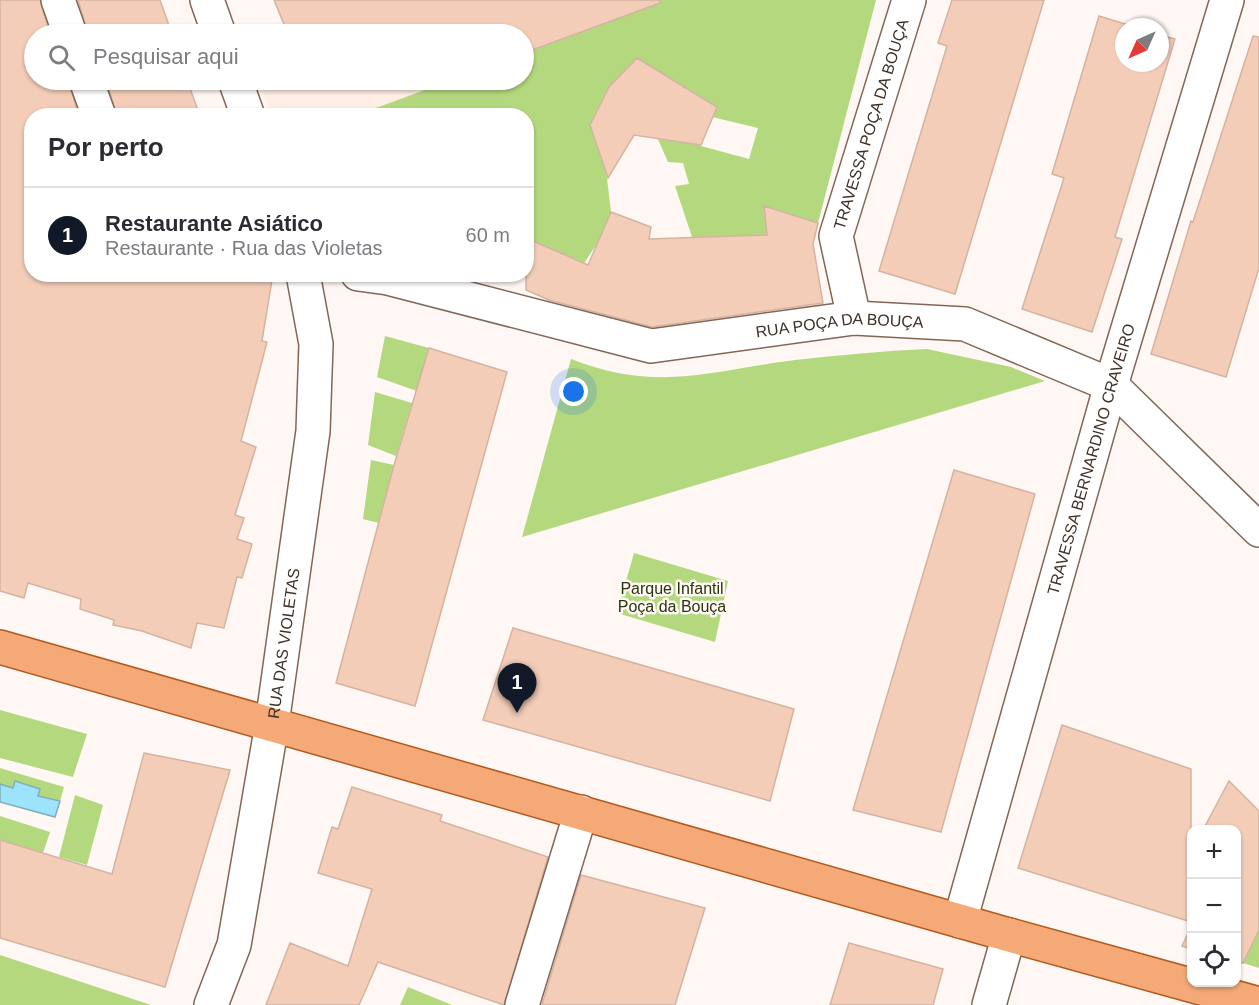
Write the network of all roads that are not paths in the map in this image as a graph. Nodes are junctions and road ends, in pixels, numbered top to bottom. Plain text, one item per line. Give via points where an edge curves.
1 (58, 0) edge
2 (207, 0) edge
3 (909, 0) edge
4 (1227, 0) edge
5 (66, 24) edge
6 (215, 24) edge
7 (90, 90) edge
8 (239, 90) edge
9 (96, 108) edge
10 (245, 108) edge
11 (304, 282) edge
12 (403, 282) edge
13 (854, 318) junction
14 (1111, 384) junction
15 (1259, 530) edge
16 (0, 647) edge
17 (272, 724) junction
18 (581, 812) junction
19 (960, 921) junction
20 (1009, 935) junction
21 (1259, 1004) edge
22 (211, 1005) edge
23 (522, 1005) edge
24 (989, 1005) edge

1 - 5 street
2 - 6 street
3 - 13 street, TRAVESSA POÇA DA BOUÇA via 836,236
4 - 14 street, TRAVESSA BERNARDINO CRAVEIRO
7 - 9 street
8 - 10 street
11 - 17 street, RUA DAS VIOLETAS via 316,344 315,398
12 - 13 street, RUA POÇA DA BOUÇA via 651,346
13 - 14 street, RUA POÇA DA BOUÇA via 965,324
14 - 15 street, RUA POÇA DA BOUÇA
14 - 19 street, TRAVESSA BERNARDINO CRAVEIRO
16 - 17 main road
17 - 18 main road
17 - 22 street, RUA DAS VIOLETAS via 234,945
18 - 19 main road
18 - 23 street
19 - 20 main road
20 - 21 main road
20 - 24 street

